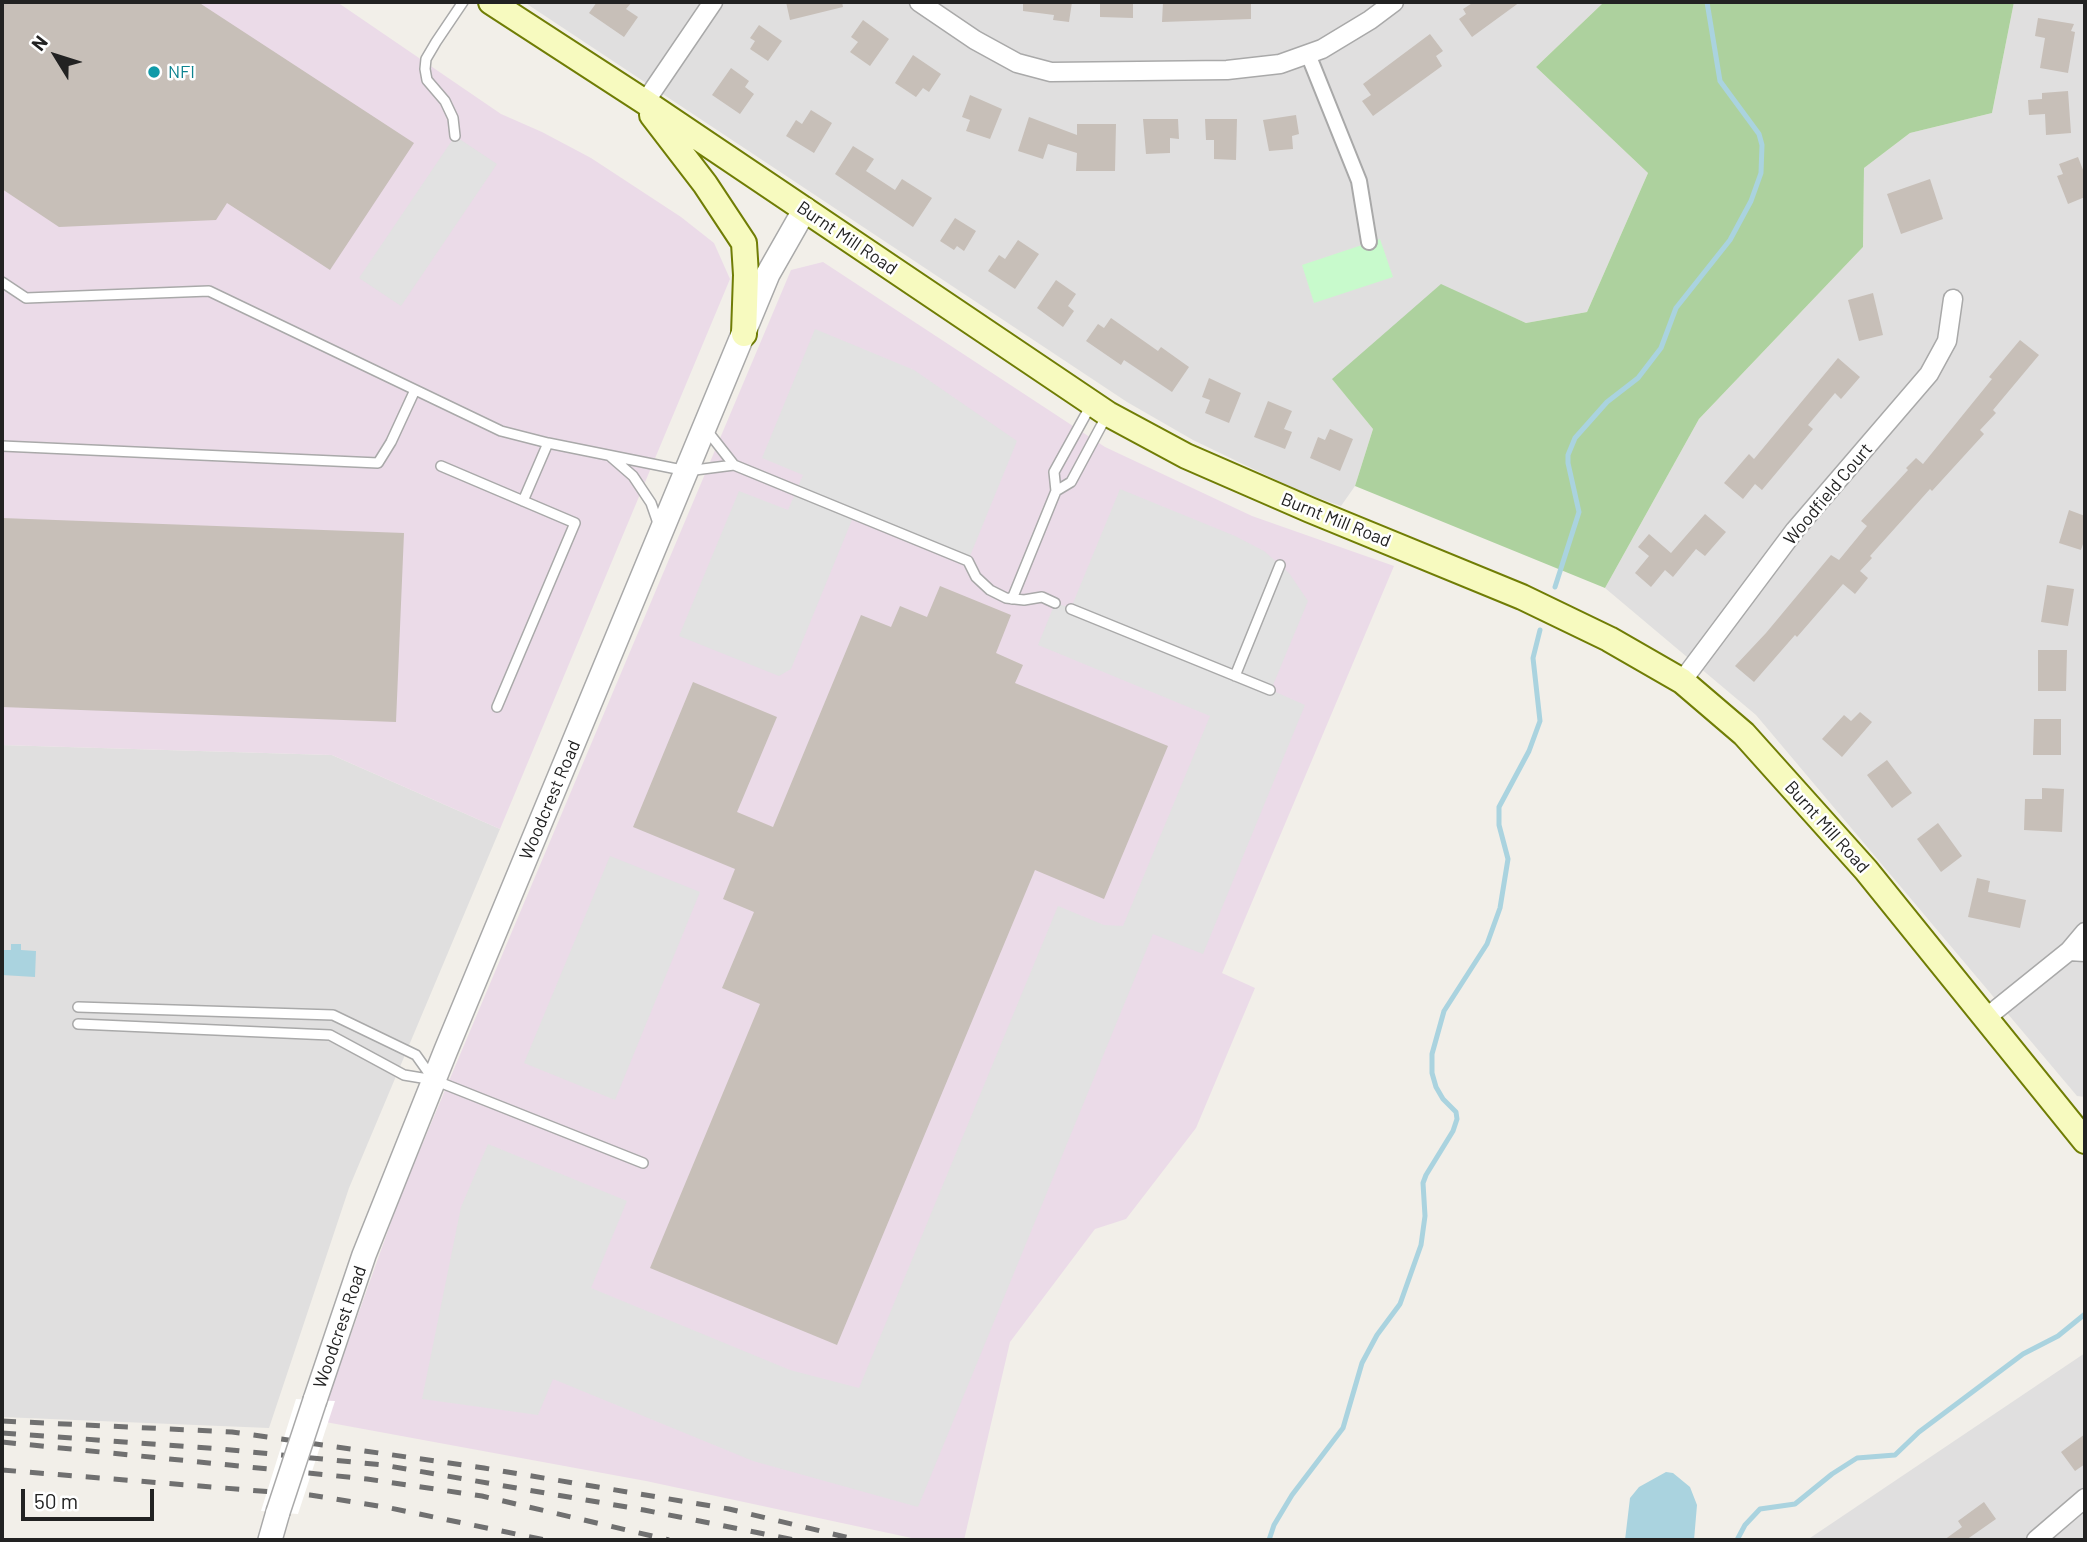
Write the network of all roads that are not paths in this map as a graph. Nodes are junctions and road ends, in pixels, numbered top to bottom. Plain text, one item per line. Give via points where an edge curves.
1 (463, 2) edge
2 (491, 2) edge
3 (713, 2) edge
4 (919, 2) edge
5 (1394, 2) edge
6 (1308, 54) junction
7 (645, 102) junction
8 (455, 136) dead end
9 (805, 209) junction
10 (1369, 242) dead end
11 (2, 282) edge
12 (1953, 299) dead end
13 (744, 334) junction
14 (415, 390) junction
15 (1100, 409) junction
16 (705, 428) junction
17 (548, 443) junction
18 (2, 446) edge
19 (609, 454) junction
20 (734, 465) junction
21 (441, 466) dead end
22 (687, 471) junction
23 (1056, 491) junction
24 (523, 500) junction
25 (662, 533) junction
26 (1280, 565) dead end
27 (1012, 599) junction
28 (1055, 603) dead end
29 (1071, 609) dead end
30 (1235, 676) junction
31 (1682, 681) junction
32 (1270, 690) dead end
33 (497, 707) dead end
34 (2085, 932) edge
35 (2077, 951) edge
36 (78, 1007) dead end
37 (1987, 1017) junction
38 (78, 1024) dead end
39 (434, 1080) junction
40 (2085, 1141) edge
41 (643, 1163) dead end
42 (2085, 1498) edge
43 (270, 1540) edge
44 (2036, 1540) edge

1 - 8 lane via 436,41 425,69 427,80 453,118
2 - 7 main road, Burnt Mill Road
3 - 7 street
4 - 6 street via 1017,63 1051,72 1227,71 1280,64
5 - 6 street
6 - 10 street via 1359,181
7 - 9 main road, Burnt Mill Road
7 - 13 main road via 744,243
9 - 13 street, Woodcrest Road via 768,274
9 - 15 main road, Burnt Mill Road
11 - 14 lane via 26,298 209,291
12 - 31 street, Woodfield Court via 1947,341 1929,374 1795,530
13 - 16 street, Woodcrest Road
14 - 17 lane via 501,431
14 - 18 lane via 378,463
15 - 23 lane via 1071,482
15 - 23 lane via 1054,472
15 - 31 main road, Burnt Mill Road via 1186,456 1522,597
16 - 20 lane
16 - 22 street, Woodcrest Road
17 - 19 lane
17 - 24 lane
19 - 22 lane
19 - 25 lane via 633,476 651,503
20 - 22 lane
20 - 27 lane via 968,561 989,590
21 - 24 lane
22 - 25 street, Woodcrest Road
23 - 27 lane
24 - 33 lane via 575,523
25 - 39 street, Woodcrest Road
26 - 30 lane
27 - 28 lane via 1042,597
29 - 30 lane
30 - 32 lane
31 - 37 main road, Burnt Mill Road via 1744,734 1866,870
34 - 35 street
35 - 37 street
36 - 39 lane via 333,1015 416,1055
37 - 40 main road, Burnt Mill Road
38 - 39 lane via 330,1035 404,1075
39 - 41 lane
39 - 43 street, Woodcrest Road, bridge via 364,1255
42 - 44 street

